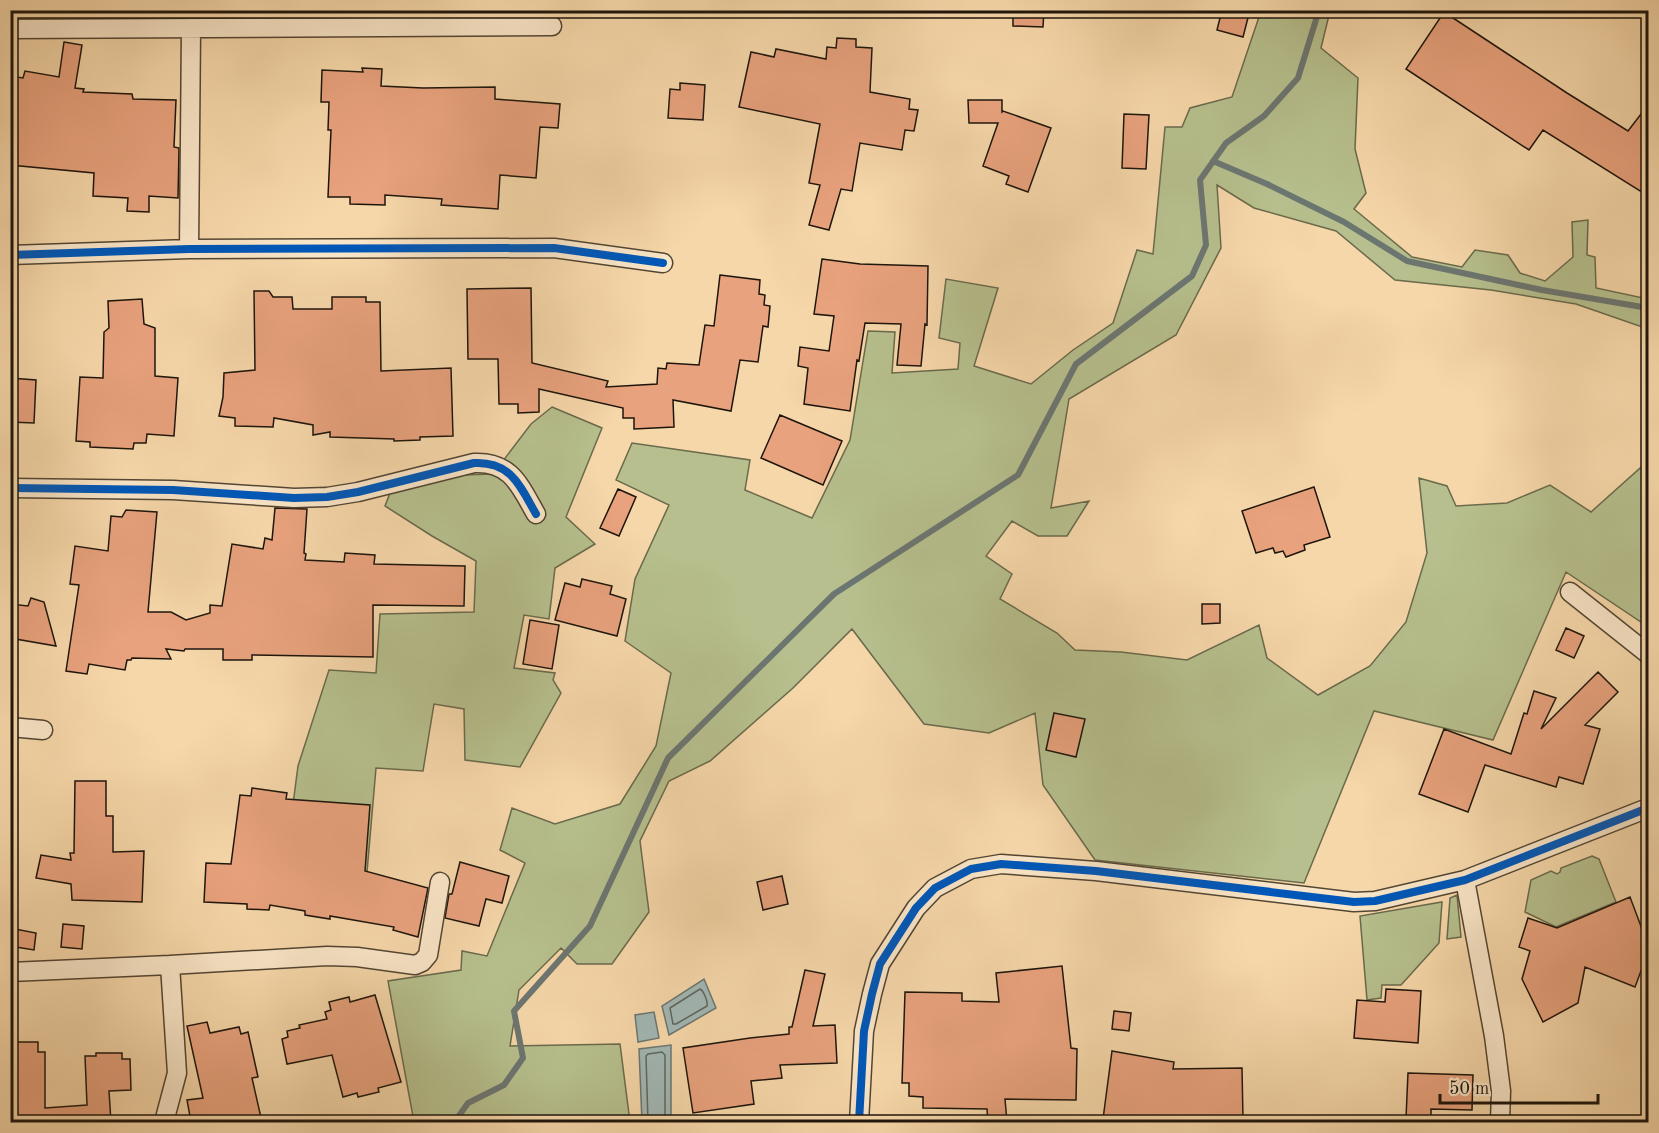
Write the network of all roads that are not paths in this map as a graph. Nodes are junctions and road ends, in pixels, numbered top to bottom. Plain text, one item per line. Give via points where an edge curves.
1 (552, 26) dead end
2 (191, 28) junction
3 (10, 29) edge
4 (189, 249) junction
5 (10, 255) edge
6 (663, 263) dead end
7 (10, 488) edge
8 (536, 514) dead end
9 (1569, 592) dead end
10 (1648, 654) edge
11 (10, 727) edge
12 (44, 730) dead end
13 (1648, 808) edge
14 (1465, 880) junction
15 (440, 882) dead end
16 (170, 965) junction
17 (10, 972) edge
18 (164, 1122) edge
19 (859, 1122) edge
20 (1500, 1122) edge

1 - 2 street
2 - 3 street
2 - 4 street
4 - 5 street
4 - 6 street via 554,249
7 - 8 street via 327,497 487,462 514,477
9 - 10 street
11 - 12 street
13 - 14 street
14 - 19 street via 1375,901 1354,902 1096,871 1001,864 971,869 929,894 880,964 864,1031
14 - 20 street via 1494,1036 1501,1091
15 - 16 street via 428,956 416,965 327,956
16 - 17 street
16 - 18 street via 177,1073

